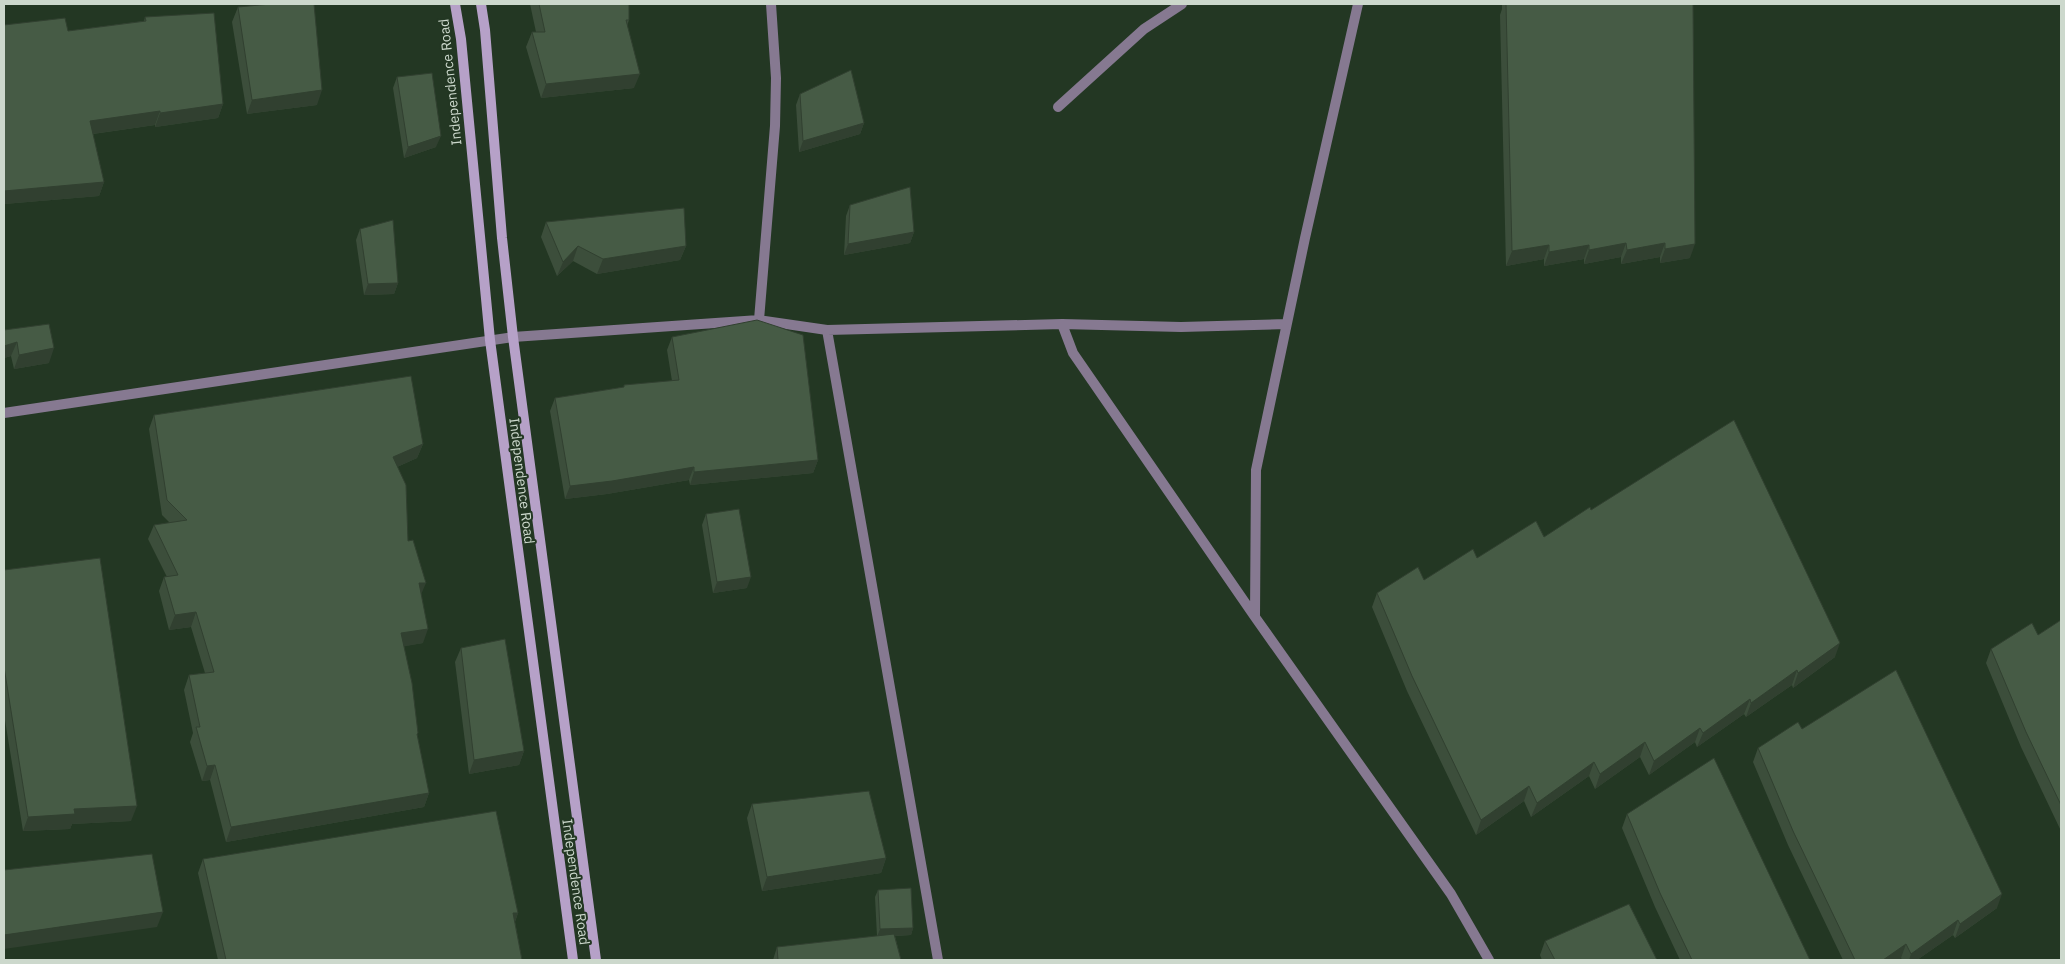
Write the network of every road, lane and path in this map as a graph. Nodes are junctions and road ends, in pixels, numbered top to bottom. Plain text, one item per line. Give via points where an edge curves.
1 (455, 4) edge
2 (481, 4) edge
3 (771, 4) edge
4 (1182, 4) edge
5 (1358, 4) edge
6 (1058, 106) dead end
7 (759, 320) junction
8 (1062, 324) junction
9 (1286, 324) junction
10 (827, 330) junction
11 (513, 337) junction
12 (490, 340) junction
13 (4, 413) edge
14 (1255, 617) junction
15 (573, 960) edge
16 (596, 960) edge
17 (938, 960) edge
18 (1489, 960) edge

1 - 12 main road, Independence Road
2 - 11 main road, Independence Road
3 - 7 street via 776,78 775,126
4 - 6 street via 1144,29
5 - 9 street
7 - 10 street
7 - 11 street
8 - 9 street via 1181,327
8 - 10 street
8 - 14 street via 1073,353
9 - 14 street via 1256,470
10 - 17 street
11 - 12 street
11 - 16 main road, Independence Road
12 - 13 street
12 - 15 main road, Independence Road
14 - 18 street via 1451,894

